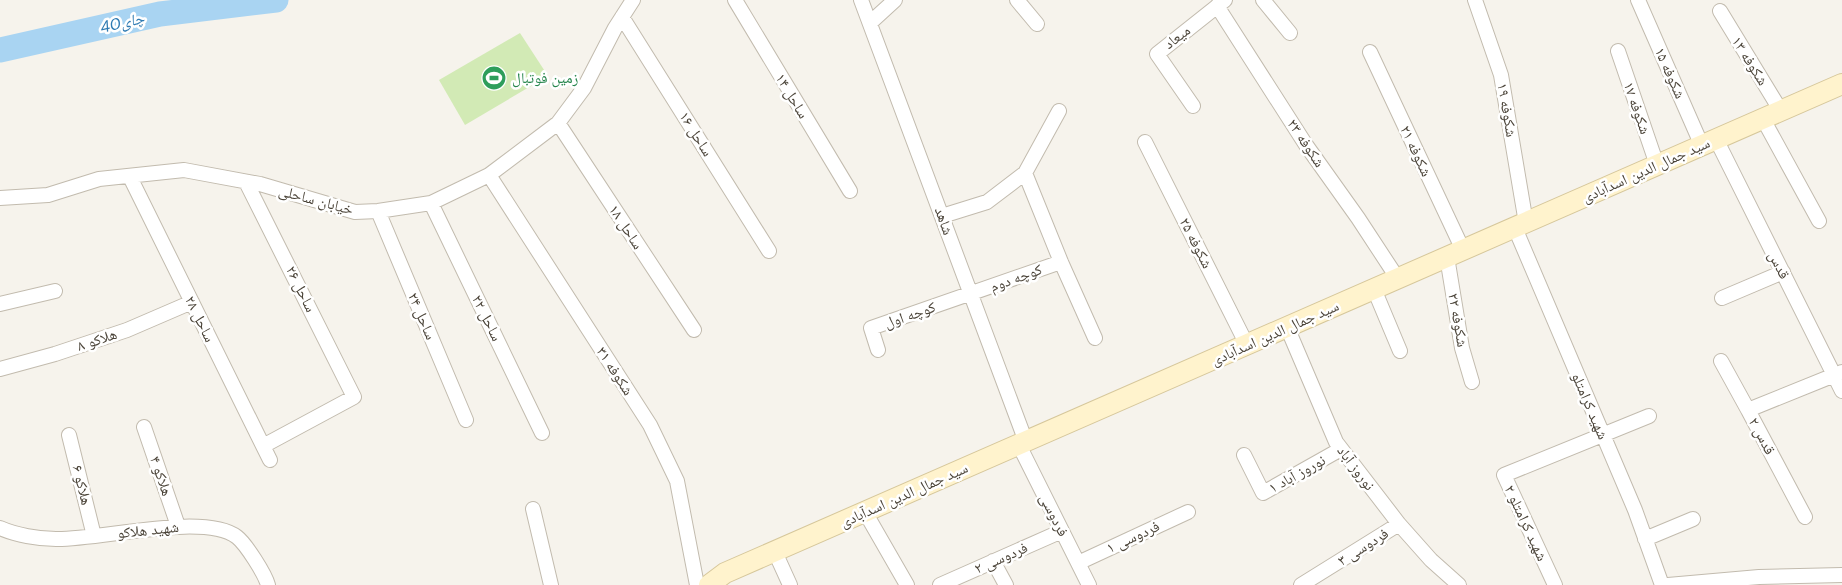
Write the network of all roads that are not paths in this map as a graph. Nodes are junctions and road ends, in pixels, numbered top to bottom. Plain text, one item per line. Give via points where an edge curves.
1 (633, 0) edge
2 (735, 0) edge
3 (861, 0) edge
4 (895, 0) edge
5 (1018, 0) edge
6 (1263, 0) edge
7 (1475, 0) edge
8 (1638, 0) edge
9 (1221, 3) edge
10 (1720, 11) dead end
11 (622, 17) junction
12 (871, 22) junction
13 (1037, 24) dead end
14 (1290, 34) dead end
15 (1618, 51) dead end
16 (1370, 52) dead end
17 (1842, 84) edge
18 (1193, 106) dead end
19 (1059, 111) dead end
20 (1781, 111) junction
21 (1763, 119) junction
22 (558, 123) junction
23 (1145, 142) dead end
24 (1709, 142) junction
25 (1657, 165) junction
26 (1025, 173) junction
27 (489, 175) junction
28 (130, 177) junction
29 (246, 182) junction
30 (850, 191) dead end
31 (0, 198) edge
32 (431, 203) junction
33 (378, 211) junction
34 (942, 216) junction
35 (1819, 221) dead end
36 (1520, 225) junction
37 (769, 251) dead end
38 (1455, 254) junction
39 (1061, 262) junction
40 (1783, 272) junction
41 (1398, 279) junction
42 (1374, 289) junction
43 (55, 291) dead end
44 (972, 294) junction
45 (1722, 298) dead end
46 (192, 302) junction
47 (0, 304) edge
48 (1287, 327) junction
49 (694, 330) dead end
50 (1095, 338) dead end
51 (1247, 345) junction
52 (878, 350) dead end
53 (1400, 351) dead end
54 (1721, 361) dead end
55 (0, 369) edge
56 (1838, 373) edge
57 (1472, 382) dead end
58 (1842, 391) edge
59 (1748, 410) junction
60 (1649, 416) dead end
61 (466, 420) dead end
62 (144, 427) dead end
63 (542, 433) dead end
64 (1602, 434) junction
65 (69, 435) dead end
66 (1022, 443) junction
67 (263, 446) junction
68 (1341, 449) junction
69 (1244, 455) dead end
70 (270, 460) dead end
71 (532, 509) dead end
72 (865, 512) junction
73 (1188, 512) dead end
74 (1806, 518) dead end
75 (1693, 519) dead end
76 (1399, 524) junction
77 (178, 526) junction
78 (0, 528) edge
79 (1062, 531) junction
80 (94, 536) junction
81 (1645, 539) junction
82 (775, 552) junction
83 (994, 561) junction
84 (1078, 563) junction
85 (1842, 575) edge
86 (268, 585) edge
87 (551, 585) edge
88 (697, 585) edge
89 (709, 585) edge
90 (790, 585) edge
91 (907, 585) edge
92 (940, 585) edge
93 (1006, 585) edge
94 (1089, 585) edge
95 (1301, 585) edge
96 (1459, 585) edge
97 (1555, 585) edge
98 (1662, 585) edge
99 (1668, 585) edge

1 - 11 street, خیابان ساحلی
2 - 30 street, ساحل ۱۴
3 - 12 street, شاهد
4 - 12 street
5 - 13 street
6 - 14 street
7 - 36 street, شکوفه ۱۹ via 1501,75
8 - 24 street, شکوفه ۱۵
9 - 18 street, میعاد via 1157,54
9 - 41 street, شکوفه ۲۳ via 1306,146
10 - 20 street, شکوفه ۱۳
11 - 22 street, خیابان ساحلی via 584,88
11 - 37 street, ساحل ۱۶
12 - 34 street, شاهد
15 - 25 street, شکوفه ۱۷
16 - 38 street, شکوفه ۲۱
17 - 20 main road, سید جمال الدین اسدآبادی
19 - 26 street
20 - 21 main road, سید جمال الدین اسدآبادی
21 - 24 main road, سید جمال الدین اسدآبادی
21 - 35 street
22 - 27 street, خیابان ساحلی
22 - 49 street, ساحل ۱۸
23 - 51 street, شکوفه ۲۵
24 - 25 main road, سید جمال الدین اسدآبادی
24 - 40 street, قدس
25 - 36 main road, سید جمال الدین اسدآبادی
26 - 34 street via 987,202
26 - 39 street
27 - 32 street, خیابان ساحلی
27 - 88 street, شکوفه ۳۱ via 650,425 677,481
28 - 29 street, خیابان ساحلی via 184,170
28 - 31 street, خیابان ساحلی via 99,179 48,195
28 - 46 street, ساحل ۲۸
29 - 33 street, خیابان ساحلی via 355,212
29 - 67 street, ساحل ۲۶ via 354,397
32 - 33 street, خیابان ساحلی
32 - 63 street, ساحل ۲۲
33 - 61 street, ساحل ۲۴
34 - 44 street, شاهد
36 - 38 main road, سید جمال الدین اسدآبادی
36 - 64 street, شهید کرامتلو
38 - 41 main road, سید جمال الدین اسدآبادی
38 - 57 street, شکوفه ۲۲ via 1462,348
39 - 44 street, کوچه دوم
39 - 50 street
40 - 45 street
40 - 56 street, قدس
41 - 42 main road, سید جمال الدین اسدآبادی
42 - 48 main road, سید جمال الدین اسدآبادی
42 - 53 street
43 - 47 street
44 - 52 street, کوچه اول via 871,328
44 - 66 street, شاهد
46 - 55 street, هلاکو ۸ via 127,330
46 - 67 street, ساحل ۲۸
48 - 51 main road, سید جمال الدین اسدآبادی
48 - 68 street, نوروز آباد
51 - 66 main road, سید جمال الدین اسدآبادی
54 - 59 street
56 - 58 street, قدس
56 - 59 street, قدس ۲
59 - 74 street, قدس ۲
60 - 64 street
62 - 77 street, هلاکو ۴
64 - 81 street, شهید کرامتلو
64 - 97 street, شهید کرامتلو ۲ via 1504,475
65 - 80 street, هلاکو ۶
66 - 72 main road, سید جمال الدین اسدآبادی
66 - 79 street, فردوسی
67 - 70 street, ساحل ۲۸
68 - 69 street, نوروز آباد ۱ via 1264,493
68 - 76 street, نوروز آباد
71 - 87 street
72 - 82 main road, سید جمال الدین اسدآبادی
72 - 91 street
73 - 84 street, فردوسی ۱
75 - 81 street
76 - 95 street, فردوسی ۳
76 - 96 street, نوروز آباد
77 - 80 street, شهید هلاکو
77 - 86 street, شهید هلاکو via 214,527 238,537 264,573
78 - 80 street, شهید هلاکو via 11,533 56,539
79 - 83 street, فردوسی ۲
79 - 84 street, فردوسی
81 - 98 street, شهید کرامتلو
82 - 89 main road, سید جمال الدین اسدآبادی via 725,574
82 - 90 street
83 - 92 street, فردوسی ۲
83 - 93 street
84 - 94 street, فردوسی
85 - 99 street via 1759,577

